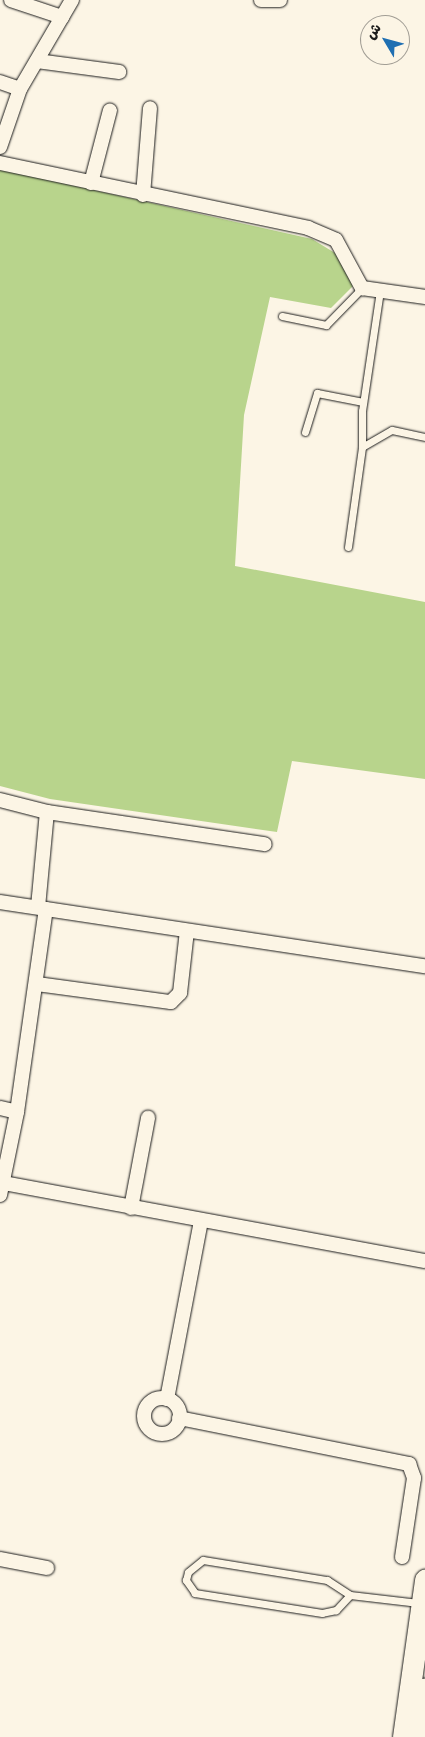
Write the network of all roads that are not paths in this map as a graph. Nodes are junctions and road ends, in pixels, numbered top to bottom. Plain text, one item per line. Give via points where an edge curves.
1 (11, 0) edge
2 (72, 0) edge
3 (261, 0) edge
4 (280, 0) edge
5 (62, 18) junction
6 (37, 61) junction
7 (119, 72) dead end
8 (0, 82) edge
9 (20, 89) junction
10 (150, 108) dead end
11 (110, 110) dead end
12 (0, 147) edge
13 (0, 163) edge
14 (91, 183) junction
15 (143, 194) junction
16 (362, 288) junction
17 (380, 291) junction
18 (425, 297) edge
19 (282, 316) dead end
20 (363, 402) junction
21 (305, 432) dead end
22 (425, 437) edge
23 (362, 447) junction
24 (348, 547) dead end
25 (0, 800) edge
26 (47, 812) junction
27 (265, 844) dead end
28 (0, 902) edge
29 (42, 908) junction
30 (186, 931) junction
31 (425, 966) edge
32 (37, 984) junction
33 (0, 1108) edge
34 (17, 1112) junction
35 (148, 1118) dead end
36 (1, 1189) edge
37 (131, 1208) junction
38 (201, 1221) junction
39 (425, 1261) edge
40 (167, 1399) junction
41 (179, 1418) junction
42 (402, 1557) dead end
43 (0, 1559) edge
44 (47, 1568) dead end
45 (425, 1580) edge
46 (350, 1596) junction
47 (422, 1604) junction
48 (425, 1688) edge
49 (403, 1737) edge
50 (418, 1737) edge

1 - 5 street
2 - 5 street
3 - 4 street
5 - 6 street
6 - 7 street
6 - 9 street
8 - 9 street
9 - 12 street
10 - 15 street
11 - 14 street
13 - 14 street
14 - 15 street
15 - 16 street via 322,233 345,250
16 - 17 street
16 - 19 lane via 326,325
17 - 18 street
17 - 20 lane
20 - 21 lane via 317,392
20 - 23 lane
22 - 23 lane via 392,430
23 - 24 lane
25 - 26 street
26 - 27 street
26 - 29 street
28 - 29 street
29 - 30 street
29 - 32 street
30 - 31 street
30 - 32 street via 180,992 172,1002
32 - 34 street
33 - 34 street
34 - 36 street
35 - 37 street
36 - 37 street
37 - 38 street
38 - 39 street
38 - 40 street
40 - 41 street via 176,1406
40 - 41 street via 148,1404 145,1423 154,1432 168,1433
41 - 42 street via 409,1464 414,1478
43 - 44 street
45 - 47 main road
46 - 46 lane via 327,1580 203,1560 188,1572 186,1580 195,1593 322,1613 336,1610
46 - 47 lane
47 - 49 main road
48 - 50 main road

